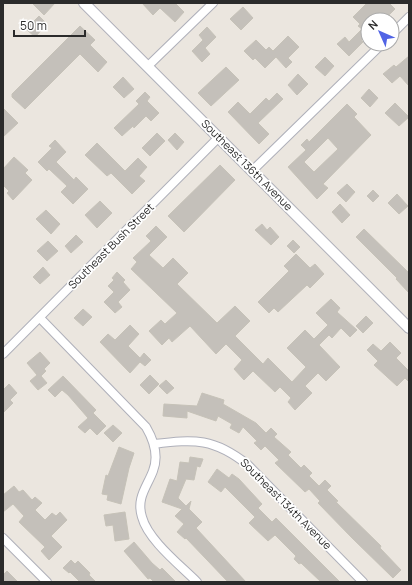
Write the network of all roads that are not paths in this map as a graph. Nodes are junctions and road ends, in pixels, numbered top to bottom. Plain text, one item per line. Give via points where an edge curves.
1 (84, 3) edge
2 (213, 3) edge
3 (409, 17) edge
4 (400, 26) edge
5 (374, 52) edge
6 (148, 66) junction
7 (219, 137) junction
8 (252, 171) junction
9 (40, 318) junction
10 (409, 328) edge
11 (3, 354) edge
12 (154, 444) junction
13 (3, 538) edge
14 (47, 582) edge
15 (197, 582) edge
16 (363, 582) edge

1 - 6 street, Southeast 136th Avenue
2 - 6 street
3 - 4 street
5 - 8 street
6 - 7 street, Southeast 136th Avenue
7 - 8 street, Southeast 136th Avenue
7 - 9 street, Southeast Bush Street
8 - 10 street, Southeast 136th Avenue
9 - 11 street, Southeast Bush Street
9 - 12 street via 146,427
12 - 15 street via 154,470 139,503 142,517 152,536
12 - 16 street, Southeast 134th Avenue via 188,440 228,450 248,465
13 - 14 street

